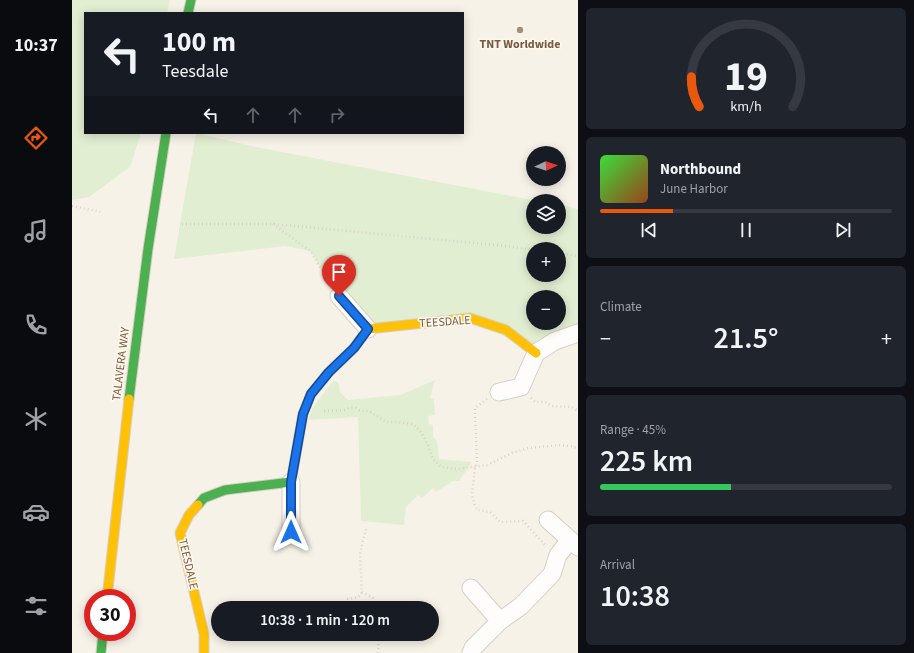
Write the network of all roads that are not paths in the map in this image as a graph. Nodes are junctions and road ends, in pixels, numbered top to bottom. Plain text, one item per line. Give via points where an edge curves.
1 (191, 0) edge
2 (188, 12) edge
3 (166, 134) edge
4 (339, 296) road end
5 (368, 329) junction
6 (578, 333) edge
7 (536, 353) junction
8 (499, 392) road end
9 (291, 482) junction
10 (548, 520) dead end
11 (291, 532) dead end
12 (574, 544) edge
13 (471, 588) dead end
14 (108, 589) edge
15 (500, 621) junction
16 (103, 641) edge
17 (101, 653) edge
18 (204, 653) edge
19 (471, 653) edge

1 - 2 street
3 - 14 street, TALAVERA WAY via 128,398
4 - 5 street
5 - 7 street, TEESDALE via 470,318 506,330
5 - 9 street via 354,348 311,394 303,413
6 - 7 street
7 - 8 street via 521,388
9 - 11 street
9 - 18 street, TEESDALE via 226,490 204,498 189,515 180,533 204,634
10 - 12 street
12 - 15 street via 558,555 552,574 521,606
13 - 15 street
15 - 19 street
16 - 17 street

